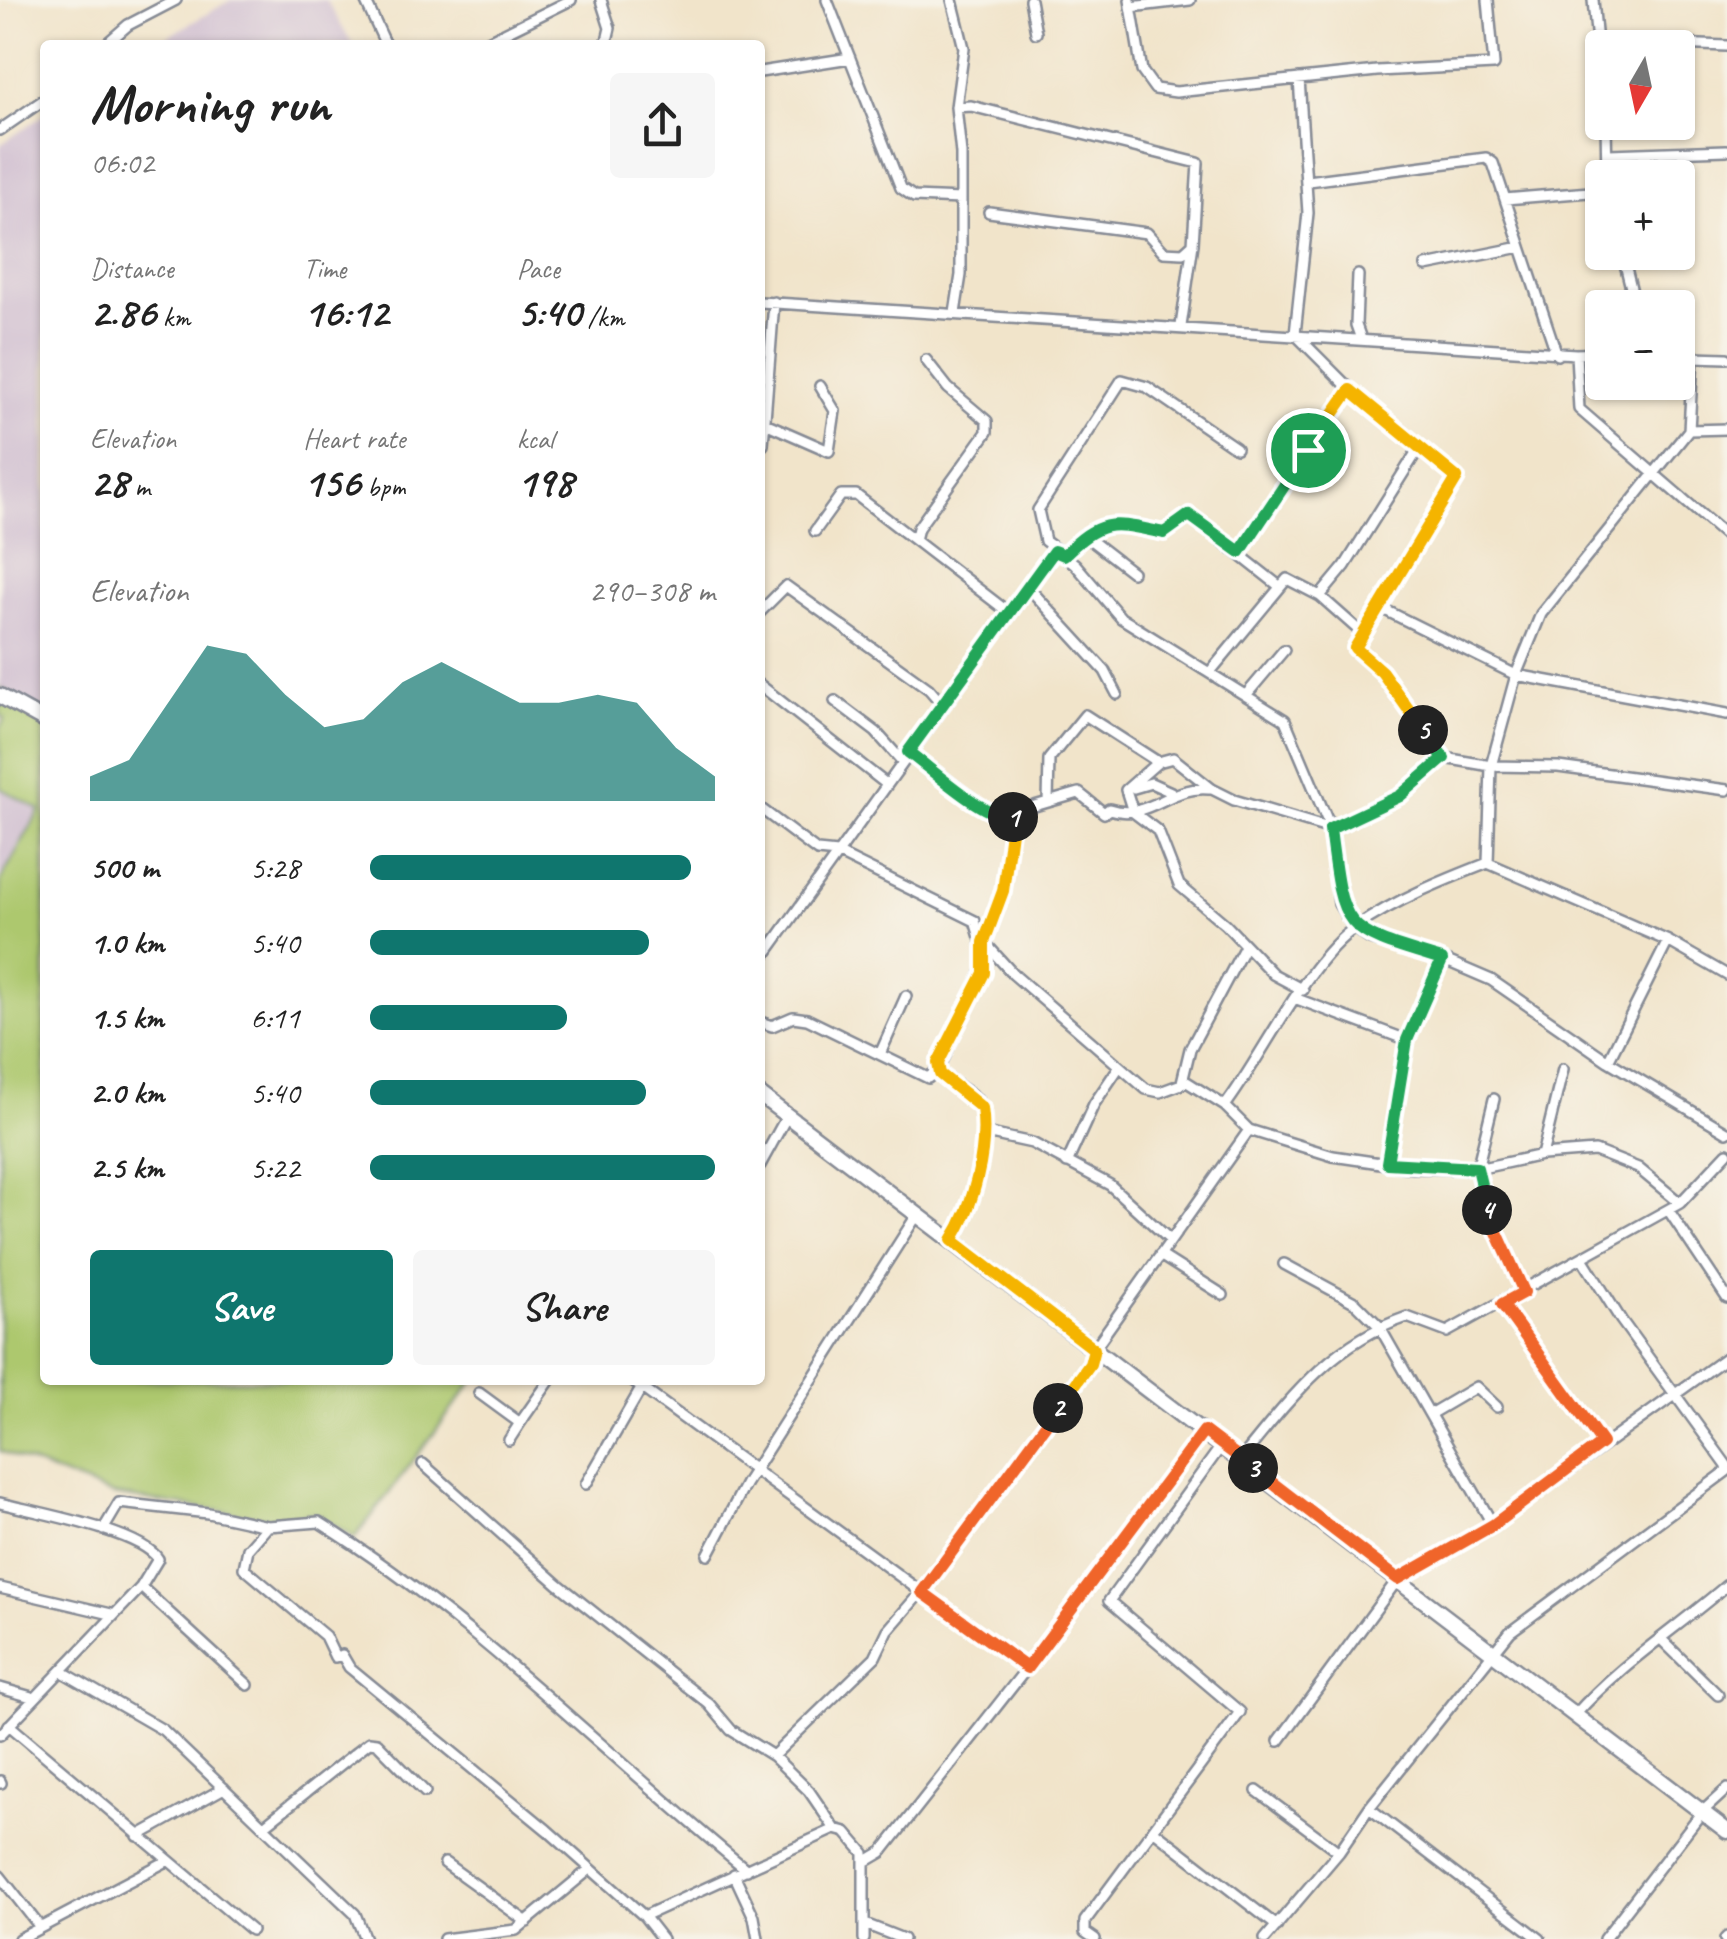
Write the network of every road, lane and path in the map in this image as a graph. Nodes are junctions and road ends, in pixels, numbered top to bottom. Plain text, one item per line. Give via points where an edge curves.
1 (176, 0) edge
2 (364, 0) edge
3 (571, 0) edge
4 (602, 0) edge
5 (827, 0) edge
6 (952, 0) edge
7 (1030, 0) edge
8 (1190, 0) edge
9 (1488, 0) edge
10 (1593, 0) edge
11 (162, 3) edge
12 (1131, 3) edge
13 (1595, 30) edge
14 (1036, 34) dead end
15 (112, 40) edge
16 (384, 40) edge
17 (490, 40) edge
18 (607, 40) edge
19 (1695, 45) edge
20 (1727, 46) edge
21 (850, 58) junction
22 (765, 71) edge
23 (1300, 79) junction
24 (40, 102) edge
25 (956, 107) junction
26 (0, 130) edge
27 (1607, 140) edge
28 (1727, 150) edge
29 (1608, 154) junction
30 (1608, 160) edge
31 (1308, 181) junction
32 (1585, 193) edge
33 (961, 199) junction
34 (1505, 200) junction
35 (990, 212) dead end
36 (1193, 244) junction
37 (1521, 247) junction
38 (1426, 266) dead end
39 (1358, 274) dead end
40 (765, 302) edge
41 (774, 302) junction
42 (955, 313) junction
43 (1182, 326) junction
44 (1295, 334) junction
45 (1361, 339) junction
46 (1576, 354) junction
47 (1585, 354) edge
48 (1557, 355) junction
49 (1695, 357) edge
50 (1727, 358) edge
51 (926, 360) dead end
52 (820, 386) dead end
53 (1350, 390) junction
54 (1690, 400) edge
55 (765, 424) joint
56 (1727, 429) edge
57 (1688, 430) junction
58 (1236, 448) dead end
59 (1418, 448) junction
60 (1657, 473) junction
61 (814, 531) dead end
62 (1084, 535) junction
63 (1727, 537) edge
64 (914, 540) junction
65 (1240, 552) junction
66 (1059, 553) junction
67 (1132, 572) dead end
68 (1278, 585) junction
69 (1028, 587) junction
70 (1320, 596) junction
71 (765, 607) edge
72 (1379, 607) junction
73 (1008, 612) junction
74 (1362, 634) junction
75 (1284, 650) dead end
76 (1210, 672) junction
77 (1516, 676) junction
78 (765, 689) edge
79 (1118, 694) dead end
80 (1246, 695) junction
81 (0, 696) edge
82 (835, 701) dead end
83 (942, 704) junction
84 (1727, 714) edge
85 (40, 718) edge
86 (904, 756) junction
87 (1444, 758) junction
88 (1158, 762) junction
89 (1490, 766) junction
90 (885, 783) junction
91 (1212, 789) junction
92 (1126, 790) junction
93 (1727, 790) edge
94 (1171, 792) junction
95 (1048, 802) junction
96 (765, 812) edge
97 (1133, 812) junction
98 (1013, 816) junction
99 (1330, 829) junction
100 (838, 854) junction
101 (1488, 863) junction
102 (1354, 928) junction
103 (1668, 941) junction
104 (984, 942) junction
105 (1245, 946) junction
106 (765, 955) edge
107 (1442, 960) junction
108 (1727, 975) edge
109 (1300, 995) junction
110 (906, 996) dead end
111 (765, 1024) edge
112 (1407, 1040) junction
113 (880, 1054) junction
114 (1608, 1061) junction
115 (1119, 1067) junction
116 (939, 1069) junction
117 (1563, 1069) dead end
118 (1182, 1082) junction
119 (765, 1099) edge
120 (1494, 1099) dead end
121 (1226, 1106) junction
122 (787, 1116) junction
123 (1249, 1130) junction
124 (986, 1132) junction
125 (1727, 1132) edge
126 (1727, 1153) edge
127 (1542, 1155) junction
128 (765, 1156) edge
129 (1067, 1163) junction
130 (1387, 1163) junction
131 (1477, 1168) junction
132 (1680, 1203) junction
133 (1669, 1211) junction
134 (918, 1215) junction
135 (1169, 1239) junction
136 (952, 1240) junction
137 (1160, 1255) junction
138 (1582, 1258) junction
139 (1284, 1264) dead end
140 (1524, 1292) junction
141 (1222, 1296) dead end
142 (1727, 1298) edge
143 (1502, 1304) junction
144 (1380, 1326) junction
145 (1094, 1349) junction
146 (1727, 1357) edge
147 (546, 1385) edge
148 (643, 1385) edge
149 (645, 1385) edge
150 (1674, 1392) junction
151 (478, 1393) dead end
152 (1497, 1407) dead end
153 (1430, 1414) junction
154 (520, 1422) junction
155 (1204, 1431) junction
156 (509, 1440) dead end
157 (1602, 1443) junction
158 (1222, 1445) junction
159 (1241, 1460) junction
160 (423, 1464) dead end
161 (1727, 1468) edge
162 (755, 1471) junction
163 (586, 1484) dead end
164 (0, 1503) edge
165 (1493, 1525) junction
166 (268, 1526) junction
167 (103, 1530) junction
168 (708, 1555) dead end
169 (1398, 1579) junction
170 (1727, 1585) edge
171 (0, 1588) edge
172 (141, 1588) junction
173 (921, 1592) junction
174 (111, 1614) junction
175 (1663, 1641) junction
176 (1493, 1654) junction
177 (1027, 1668) junction
178 (61, 1670) junction
179 (248, 1685) dead end
180 (0, 1688) edge
181 (1718, 1695) dead end
182 (35, 1698) junction
183 (1575, 1715) junction
184 (9, 1726) junction
185 (0, 1735) edge
186 (1280, 1741) dead end
187 (773, 1756) junction
188 (224, 1788) junction
189 (1727, 1789) edge
190 (425, 1792) dead end
191 (1257, 1792) dead end
192 (1369, 1808) junction
193 (1702, 1812) junction
194 (264, 1825) junction
195 (835, 1829) junction
196 (1153, 1830) junction
197 (1727, 1830) edge
198 (138, 1836) junction
199 (1340, 1852) junction
200 (168, 1861) junction
201 (865, 1862) junction
202 (445, 1863) dead end
203 (590, 1868) junction
204 (747, 1870) junction
205 (734, 1874) junction
206 (0, 1876) edge
207 (644, 1916) junction
208 (527, 1922) junction
209 (865, 1924) junction
210 (40, 1926) junction
211 (1277, 1926) junction
212 (251, 1930) dead end
213 (19, 1939) edge
214 (365, 1939) edge
215 (444, 1939) edge
216 (662, 1939) edge
217 (758, 1939) edge
218 (864, 1939) edge
219 (903, 1939) edge
220 (1095, 1939) edge
221 (1265, 1939) edge
222 (1540, 1939) edge
223 (1604, 1939) edge

1 - 11 street
2 - 16 street
3 - 17 street
4 - 18 street
5 - 21 street
6 - 25 street via 964,48
7 - 14 street
8 - 12 street
9 - 23 street via 1494,65
10 - 13 street
11 - 15 street
12 - 23 street via 1142,70 1155,89
19 - 20 street
21 - 22 street
21 - 33 street via 904,193
23 - 31 street
24 - 26 street
25 - 33 street
25 - 36 street via 1198,163
27 - 29 street
28 - 29 street
29 - 30 street
31 - 34 street via 1486,158
31 - 44 street
32 - 34 street
33 - 42 street
34 - 37 street
35 - 36 street via 1147,233 1164,252 1184,252
36 - 43 street
37 - 38 street
37 - 48 street
39 - 45 street
40 - 41 street
41 - 42 street
41 - 55 street
42 - 43 street
43 - 44 street
44 - 45 street
44 - 53 street
45 - 48 street
46 - 47 street
46 - 48 street
46 - 60 street via 1579,409
49 - 50 street
51 - 64 street via 988,425
52 - 55 street via 835,411 829,451
53 - 59 street
53 - 65 street
54 - 57 street
56 - 57 street
57 - 60 street
58 - 66 street via 1146,387 1122,380 1038,510 1040,531
59 - 70 street
59 - 72 street via 1457,478
60 - 63 street
60 - 77 street via 1542,614
61 - 64 street via 845,493
62 - 65 street via 1120,522 1164,533 1189,515
62 - 66 street
62 - 67 street
64 - 73 street
65 - 68 street
66 - 69 street
66 - 76 street via 1121,618
68 - 70 street via 1287,578
68 - 76 street
69 - 73 street
69 - 79 street
70 - 74 street
71 - 83 street via 786,586
72 - 74 street
72 - 77 street
73 - 83 street
74 - 87 street via 1356,652 1382,672
75 - 80 street
76 - 80 street
77 - 84 street
77 - 89 street
78 - 90 street
80 - 99 street via 1291,728
81 - 85 street
82 - 86 street
83 - 86 street
86 - 90 street
86 - 98 street via 997,815
87 - 89 street
87 - 99 street via 1400,796
88 - 91 street via 1173,758
88 - 92 street
88 - 95 street via 1086,715 1049,758
89 - 93 street via 1558,767
89 - 101 street
90 - 100 street
91 - 94 street
91 - 99 street
92 - 94 street via 1151,782
92 - 97 street
94 - 97 street
95 - 97 street via 1079,793 1104,813
95 - 98 street
96 - 100 street via 817,851
97 - 105 street via 1158,831 1179,885
98 - 104 street via 1003,891
99 - 102 street via 1340,904
100 - 104 street via 968,916
100 - 106 street
101 - 102 street
101 - 103 street
102 - 107 street
102 - 109 street
103 - 108 street
103 - 114 street
104 - 115 street
104 - 116 street via 984,973
105 - 109 street
105 - 118 street via 1190,1049
107 - 112 street
107 - 114 street via 1491,980
109 - 112 street
109 - 121 street
110 - 113 street
111 - 113 street via 807,1019
112 - 130 street
113 - 116 street via 924,1077
114 - 125 street
115 - 118 street via 1151,1091
115 - 129 street
116 - 124 street via 977,1100
117 - 127 street
118 - 121 street
119 - 122 street
120 - 131 street
121 - 123 street
122 - 128 street
122 - 134 street
123 - 130 street via 1333,1156
123 - 135 street
124 - 129 street via 1032,1144
124 - 136 street via 967,1211
126 - 132 street
127 - 131 street
127 - 132 street via 1595,1151 1638,1168
129 - 135 street via 1128,1197
130 - 131 street
131 - 140 street via 1486,1208
132 - 133 street
133 - 138 street
133 - 142 street
134 - 136 street
134 - 162 street
135 - 137 street
136 - 145 street
137 - 141 street
137 - 145 street
138 - 140 street
138 - 150 street
139 - 144 street via 1356,1303
140 - 143 street
143 - 144 street via 1447,1332 1407,1317
143 - 157 street
144 - 153 street
144 - 159 street via 1310,1376
145 - 155 street
145 - 173 street via 1090,1364
146 - 150 street
147 - 154 street
148 - 163 street
149 - 162 street
150 - 157 street
150 - 161 street
151 - 154 street
152 - 153 street via 1476,1387
153 - 165 street
154 - 156 street
155 - 158 street
155 - 177 street
157 - 165 street
158 - 159 street
158 - 196 street via 1109,1601 1240,1712
159 - 169 street
160 - 187 street via 731,1730
161 - 176 street via 1510,1632
162 - 168 street
162 - 173 street
164 - 167 street
165 - 169 street
166 - 167 street via 119,1502
166 - 203 street via 248,1549 244,1568 325,1636 336,1657 342,1655
166 - 204 street via 319,1522 348,1540 537,1687
167 - 172 street via 158,1556
169 - 176 street
169 - 186 street
170 - 175 street
171 - 174 street
172 - 174 street
172 - 179 street
173 - 177 street
173 - 187 street via 875,1656
174 - 178 street
175 - 181 street
175 - 183 street via 1608,1677
176 - 183 street
176 - 192 street
177 - 201 street via 882,1852
178 - 182 street
178 - 188 street via 163,1730
180 - 182 street
182 - 184 street
183 - 193 street
184 - 185 street
184 - 198 street
187 - 195 street
188 - 194 street
188 - 198 street
189 - 193 street
190 - 194 street via 377,1742 368,1742
191 - 199 street
192 - 199 street
192 - 222 street
193 - 197 street
193 - 223 street
194 - 214 street via 355,1914
195 - 201 street via 846,1832
195 - 204 street
196 - 211 street
196 - 220 street via 1085,1921
198 - 200 street
199 - 211 street
200 - 210 street
200 - 212 street
201 - 209 street
202 - 208 street
203 - 207 street
203 - 208 street
204 - 205 street
205 - 207 street
205 - 217 street
206 - 210 street
207 - 216 street
208 - 215 street via 505,1933
209 - 218 street
209 - 219 street
210 - 213 street
211 - 221 street

